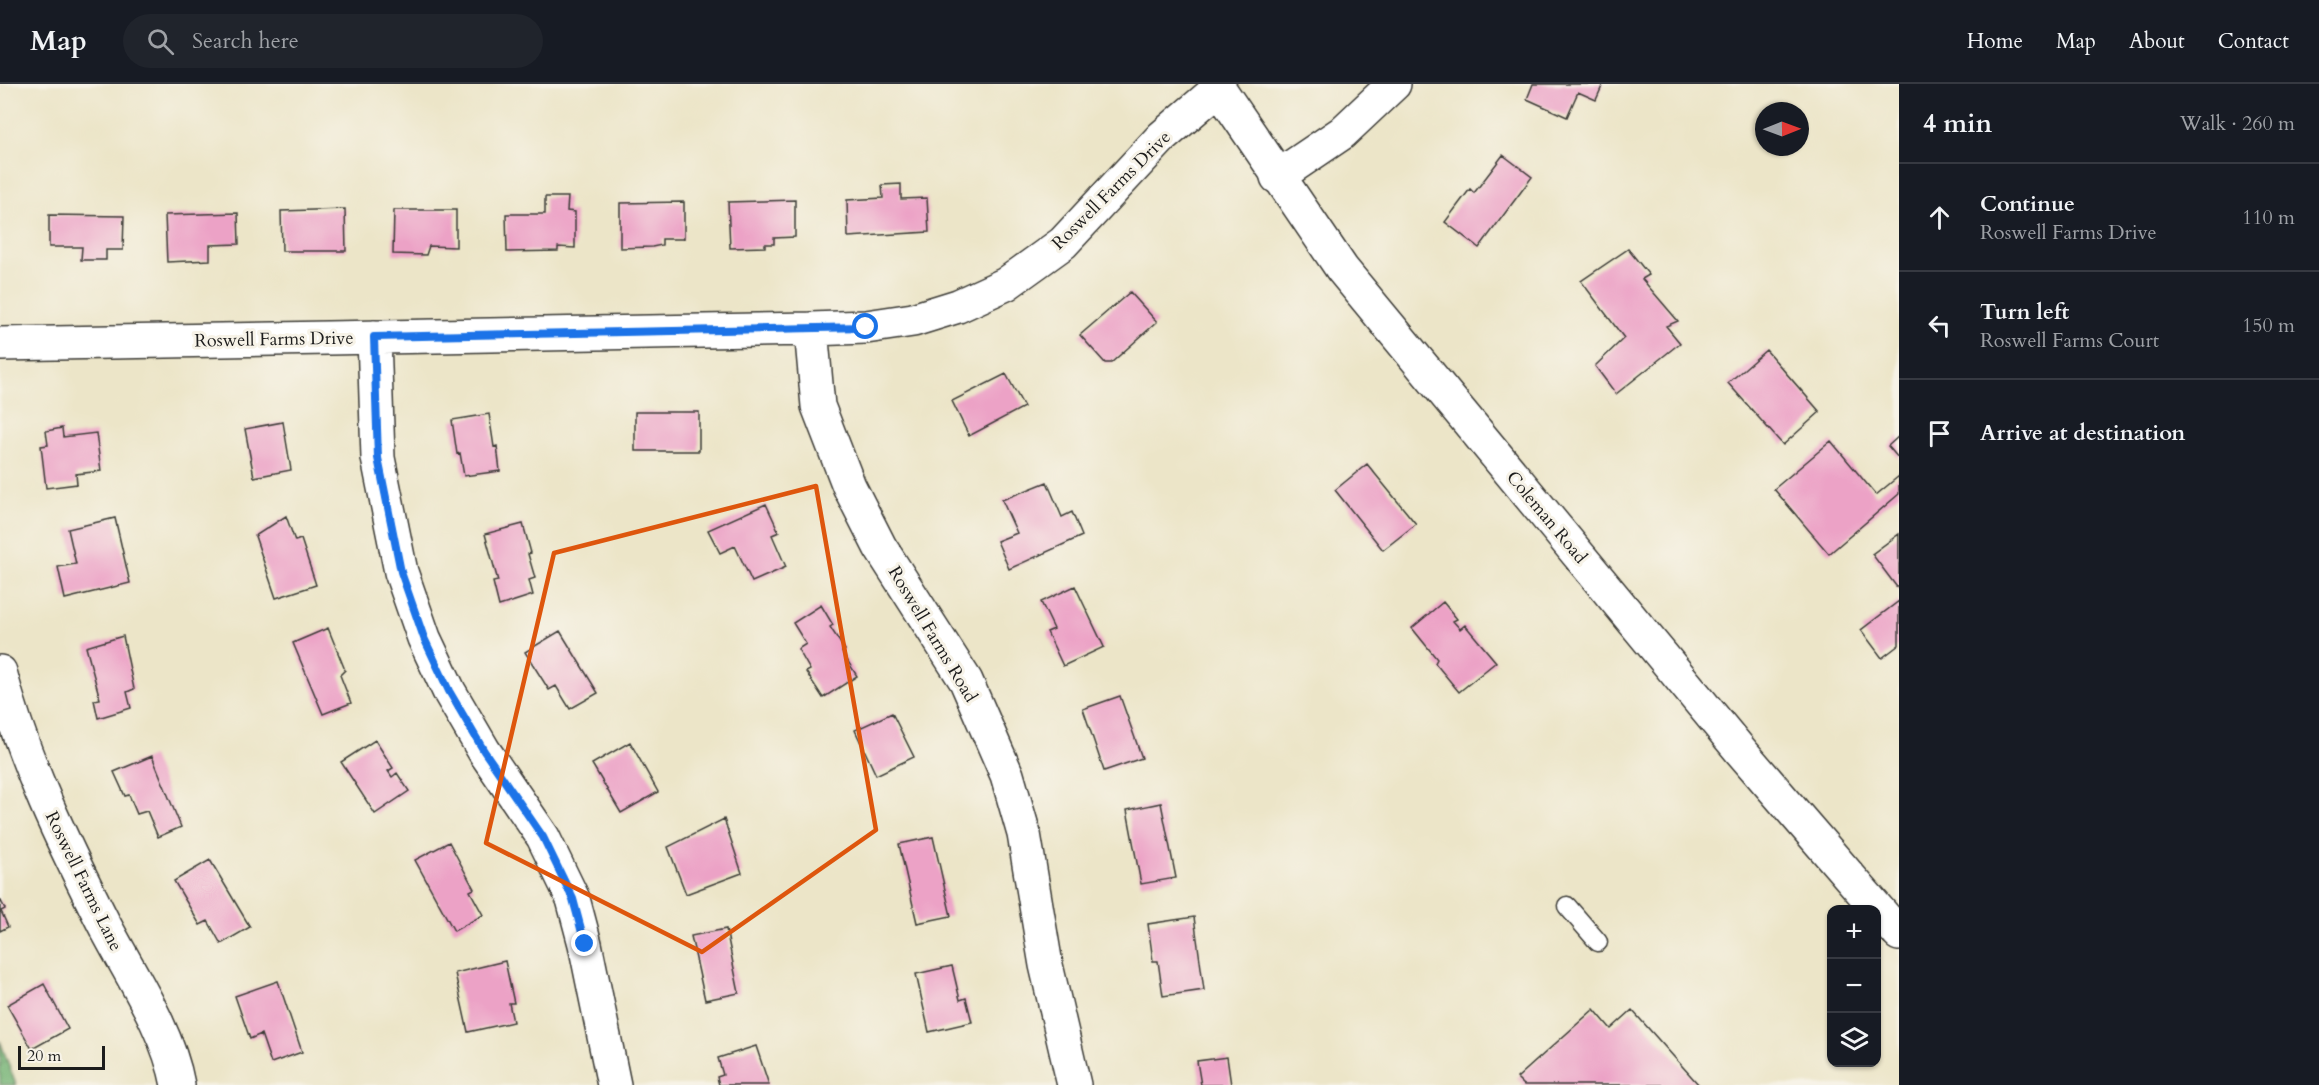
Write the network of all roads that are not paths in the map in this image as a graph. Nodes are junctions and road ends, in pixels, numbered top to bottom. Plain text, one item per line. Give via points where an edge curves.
1 (1394, 84) edge
2 (1217, 86) edge
3 (1277, 177) junction
4 (811, 329) junction
5 (374, 337) junction
6 (0, 344) edge
7 (0, 672) edge
8 (1567, 906) dead end
9 (1899, 934) edge
10 (1598, 942) dead end
11 (178, 1085) edge
12 (614, 1085) edge
13 (1074, 1085) edge

1 - 3 street via 1342,133
2 - 3 street, Coleman Road
2 - 4 street, Roswell Farms Drive via 1162,136 1063,243 1005,284 958,306 913,320
3 - 9 street, Coleman Road via 1342,269 1740,750
4 - 5 street, Roswell Farms Drive
4 - 13 street, Roswell Farms Road via 818,406 849,486 880,547 966,681 1007,775 1024,834 1046,965
5 - 6 street, Roswell Farms Drive
5 - 12 street via 378,458 401,572 424,638 449,691 484,751 543,837 573,899
7 - 11 street, Roswell Farms Lane via 34,775 64,846 161,1033
8 - 10 lane

